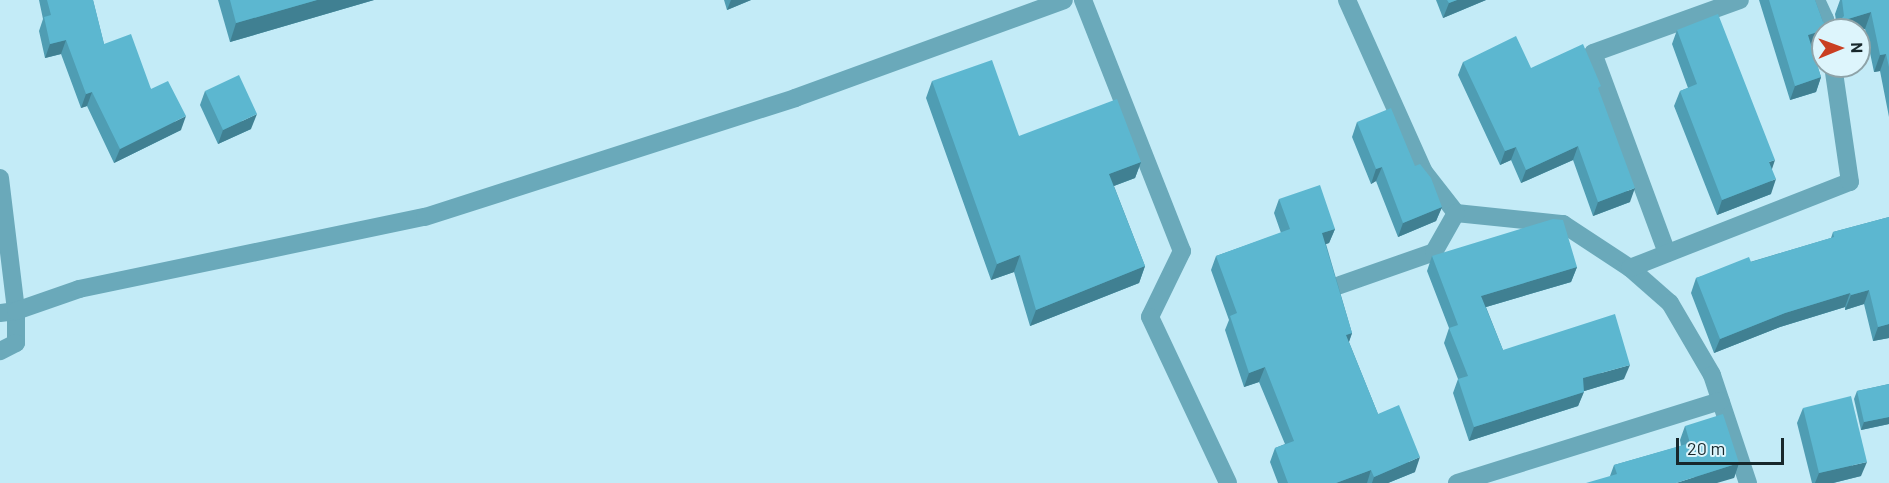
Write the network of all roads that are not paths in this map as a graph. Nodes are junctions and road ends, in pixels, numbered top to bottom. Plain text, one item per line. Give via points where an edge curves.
1 (1064, 0) edge
2 (1083, 0) edge
3 (1347, 0) edge
4 (1816, 0) edge
5 (1735, 1) edge
6 (1825, 18) edge
7 (1835, 78) edge
8 (0, 178) edge
9 (1456, 213) junction
10 (1667, 253) junction
11 (1630, 268) junction
12 (1340, 285) edge
13 (8, 312) edge
14 (0, 351) edge
15 (1721, 401) junction
16 (1228, 483) edge
17 (1457, 483) edge
18 (1748, 483) edge

1 - 13 street via 795,98 425,217 79,289
2 - 16 street via 1182,251 1150,317
3 - 9 street via 1424,172
4 - 6 street
5 - 10 street via 1593,53
7 - 10 street via 1850,182
8 - 13 street
9 - 11 street via 1563,224
9 - 12 street via 1434,252
10 - 11 street
11 - 15 street via 1670,303 1712,375
13 - 14 street via 16,343
15 - 17 street
15 - 18 street

